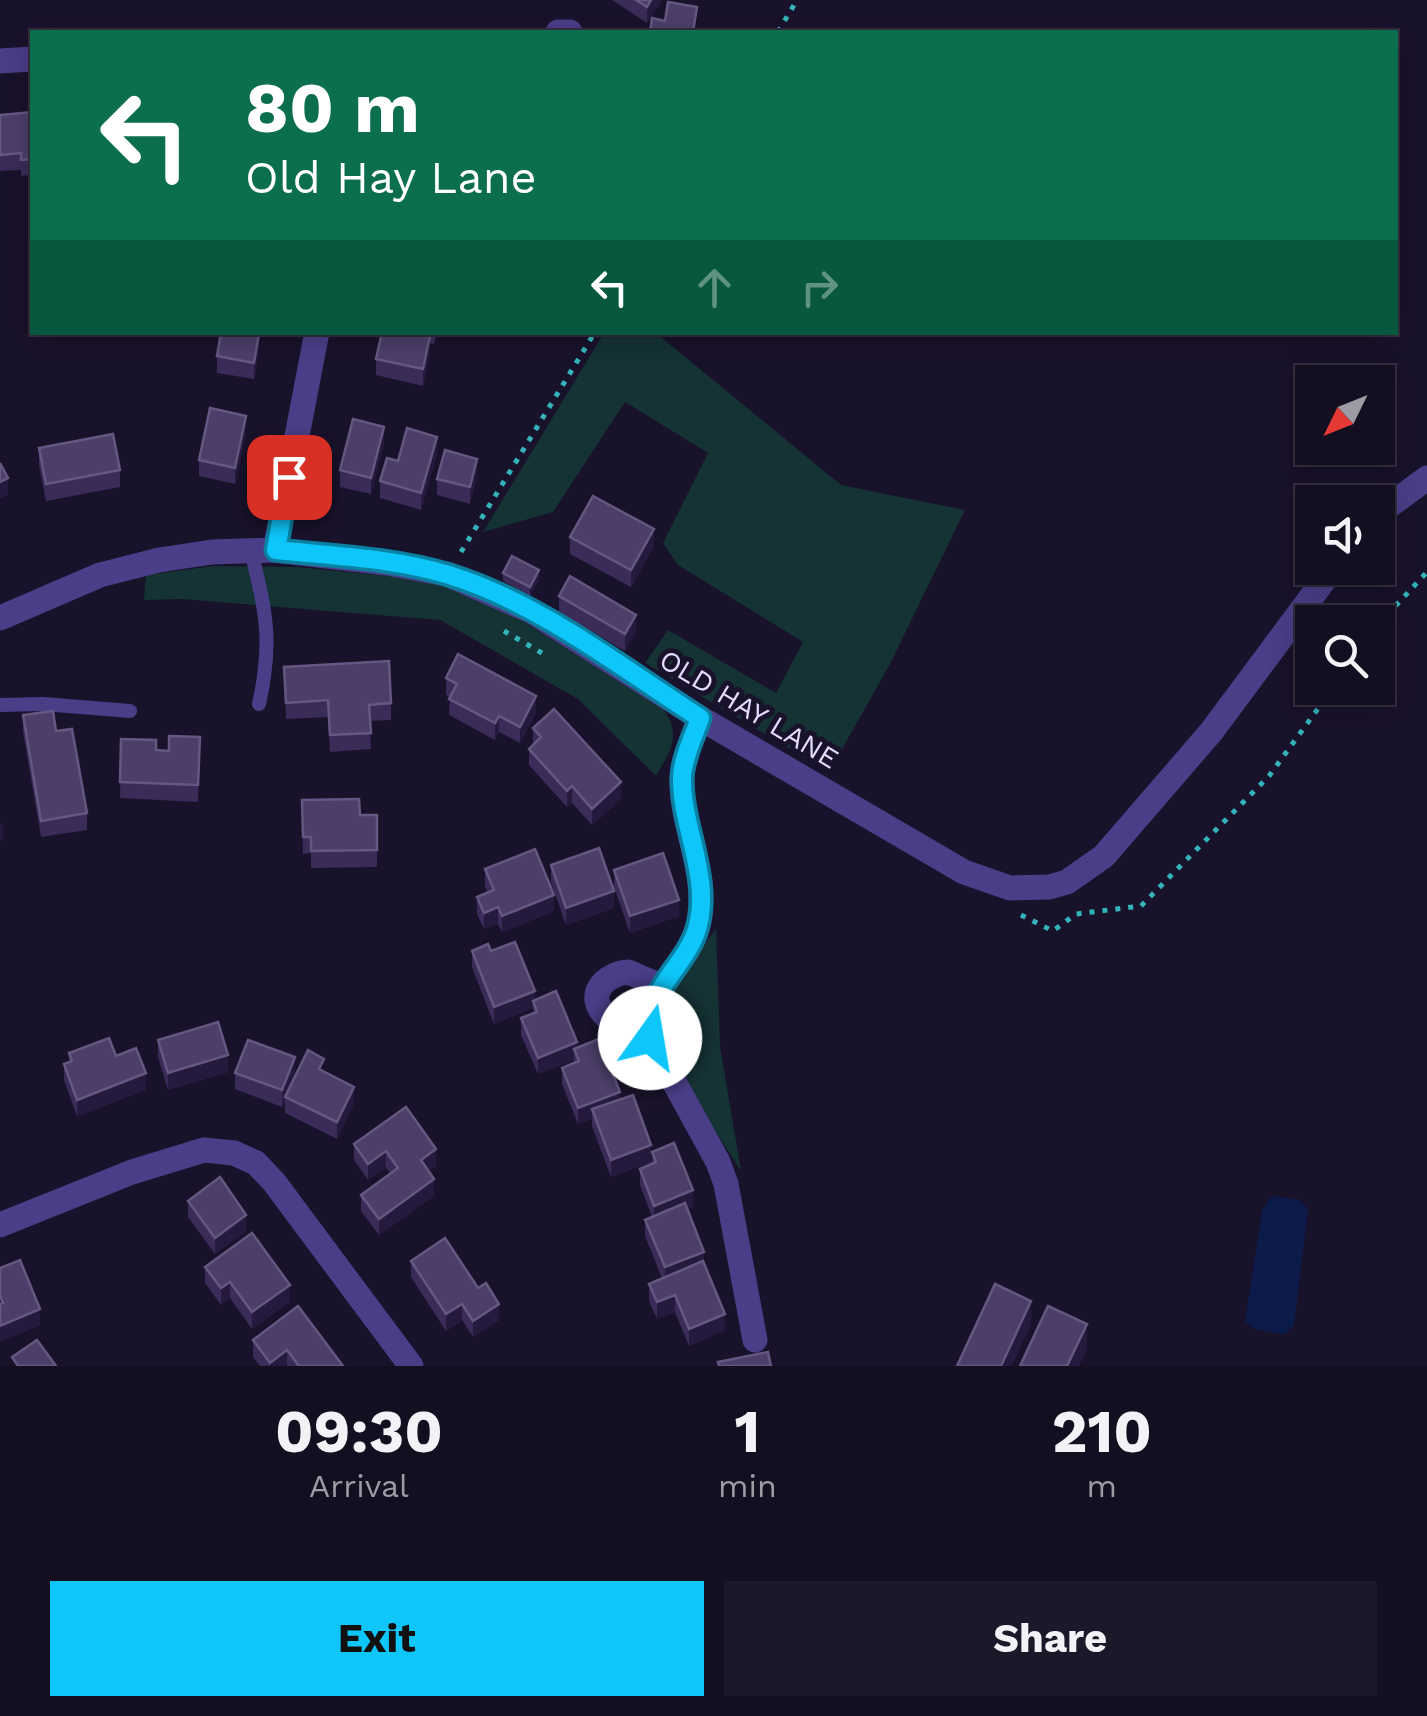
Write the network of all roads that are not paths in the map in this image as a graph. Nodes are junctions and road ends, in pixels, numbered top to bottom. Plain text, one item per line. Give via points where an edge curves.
1 (30, 59) edge
2 (0, 61) edge
3 (316, 335) edge
4 (1427, 478) edge
5 (1395, 502) edge
6 (263, 550) junction
7 (1320, 585) edge
8 (0, 618) edge
9 (258, 704) dead end
10 (0, 705) edge
11 (130, 711) dead end
12 (700, 718) junction
13 (663, 987) junction
14 (647, 1028) junction
15 (0, 1225) edge
16 (755, 1340) dead end
17 (411, 1366) edge

1 - 2 street
3 - 6 street
4 - 5 street
6 - 8 street, OLD HAY LANE via 159,560
6 - 9 lane via 269,640
6 - 12 street, OLD HAY LANE via 448,574 531,611
7 - 12 street, OLD HAY LANE via 1211,732 1104,856 1049,887 1010,888 964,872
10 - 11 lane
12 - 13 street via 682,780 701,908 697,931
13 - 14 street
13 - 14 street via 628,972 604,979 598,988 606,1016
14 - 16 street via 726,1184
15 - 17 street via 170,1158 204,1150 234,1154 256,1162 274,1182

